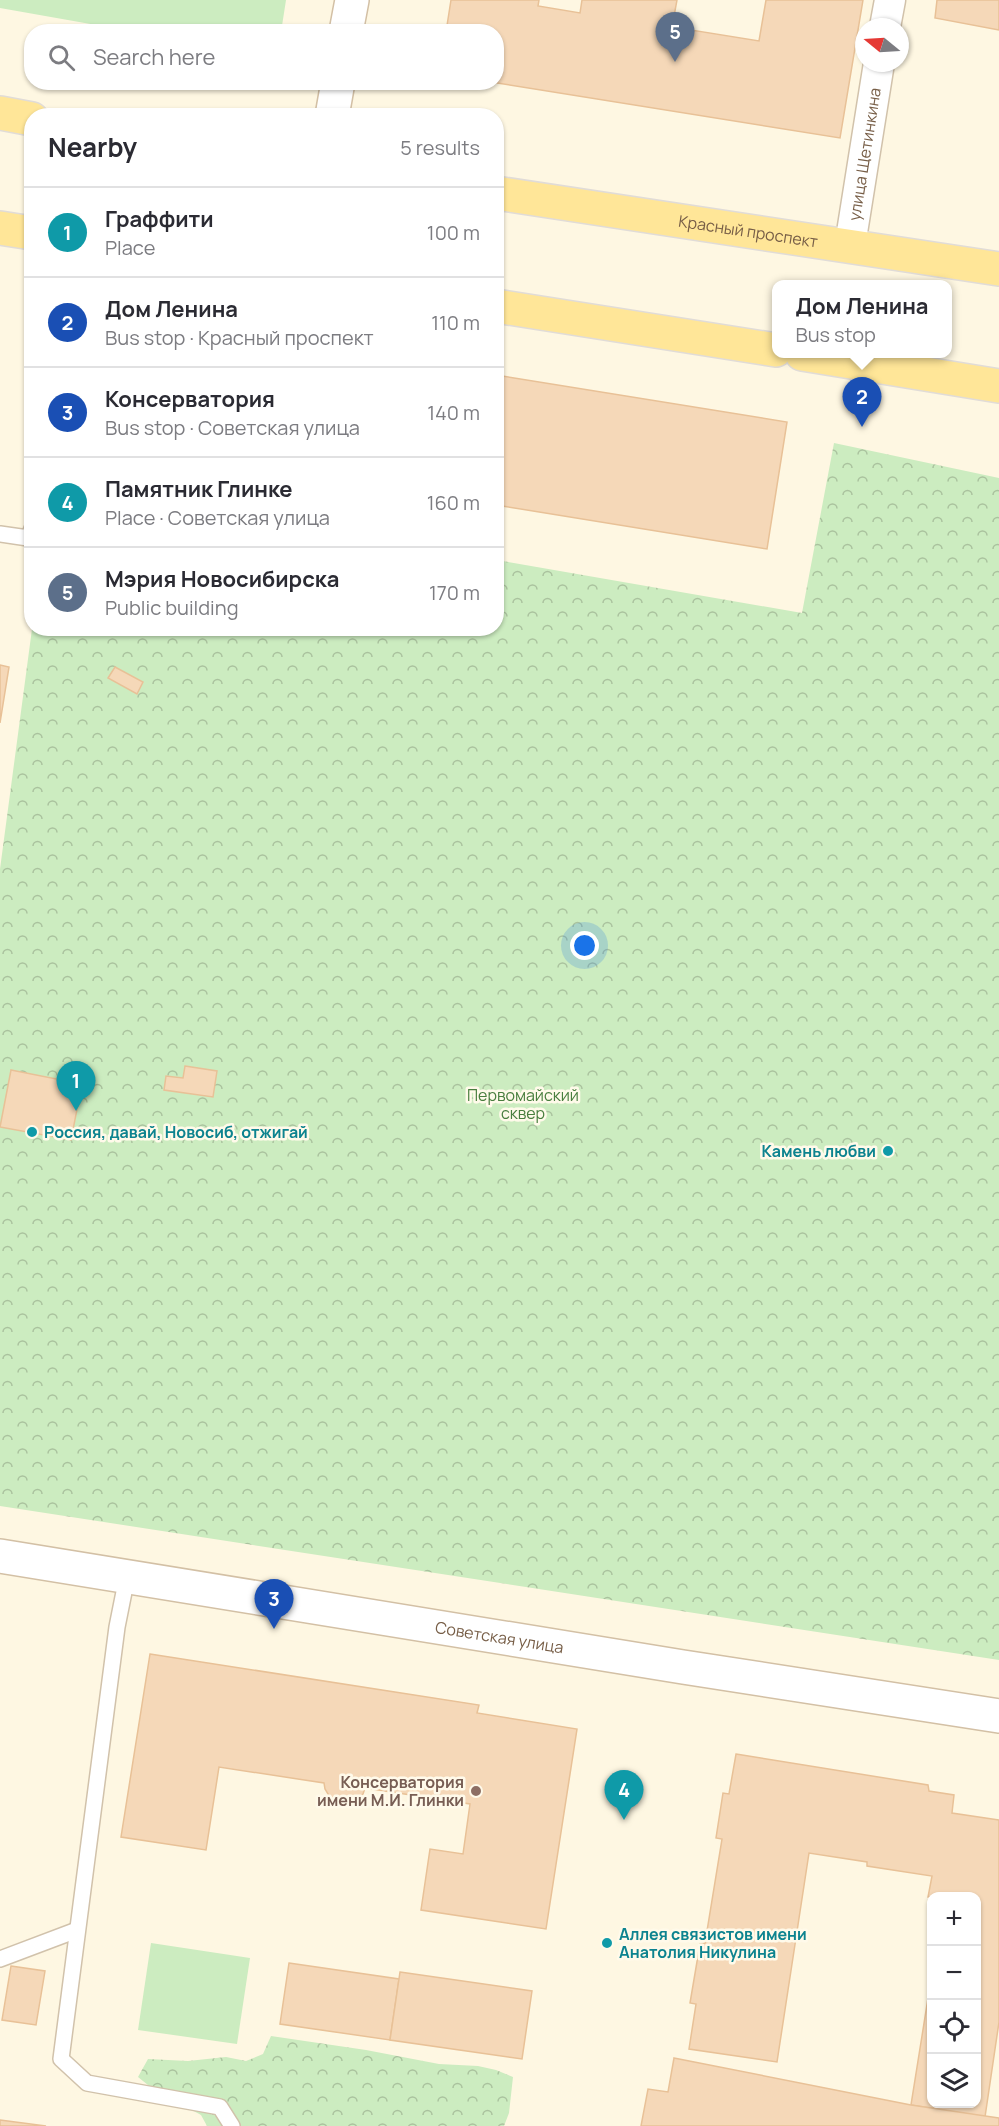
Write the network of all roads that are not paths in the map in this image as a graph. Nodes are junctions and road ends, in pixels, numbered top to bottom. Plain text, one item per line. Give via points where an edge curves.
1 (352, 0) edge
2 (890, 0) edge
3 (887, 18) edge
4 (348, 24) edge
5 (878, 72) edge
6 (337, 90) edge
7 (333, 108) edge
8 (0, 113) edge
9 (24, 118) edge
10 (0, 124) edge
11 (24, 125) edge
12 (504, 194) edge
13 (0, 228) edge
14 (24, 232) edge
15 (850, 245) junction
16 (999, 269) edge
17 (504, 307) edge
18 (772, 349) edge
19 (827, 358) edge
20 (999, 386) edge
21 (0, 534) edge
22 (24, 537) edge
23 (0, 1556) edge
24 (126, 1577) junction
25 (999, 1716) edge
26 (77, 1930) junction
27 (0, 1959) edge
28 (232, 2126) edge

1 - 4 street
2 - 3 street
5 - 15 street, улица Щетинкина
6 - 7 street
8 - 9 main road
10 - 11 main road
12 - 15 main road, Красный проспект
13 - 14 main road
15 - 16 main road, Красный проспект
17 - 18 main road
19 - 20 main road
21 - 22 lane
23 - 24 street, Советская улица
24 - 25 street, Советская улица
24 - 26 lane
26 - 27 lane
26 - 28 lane via 61,2059 87,2083 219,2107

